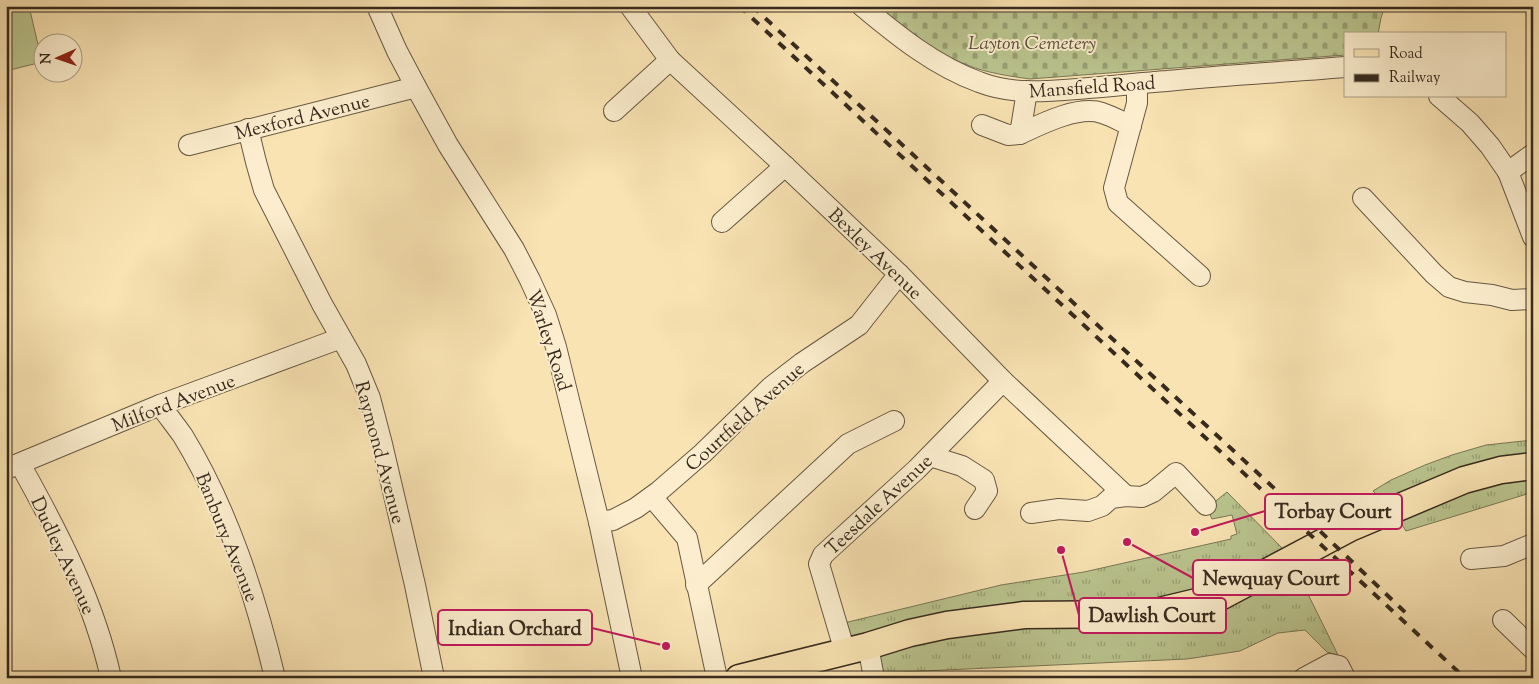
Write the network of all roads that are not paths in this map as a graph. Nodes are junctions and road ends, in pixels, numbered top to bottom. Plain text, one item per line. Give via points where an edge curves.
1 (377, 6) edge
2 (630, 6) edge
3 (862, 6) edge
4 (670, 60) junction
5 (1344, 67) edge
6 (1137, 84) junction
7 (416, 87) junction
8 (1027, 91) junction
9 (1441, 98) edge
10 (614, 111) dead end
11 (982, 125) dead end
12 (1131, 126) junction
13 (248, 129) junction
14 (1020, 134) junction
15 (189, 145) dead end
16 (1533, 154) edge
17 (785, 166) junction
18 (1508, 172) junction
19 (1363, 198) dead end
20 (722, 222) dead end
21 (1533, 238) edge
22 (900, 274) junction
23 (1200, 276) dead end
24 (1533, 299) edge
25 (341, 338) junction
26 (1003, 381) junction
27 (160, 405) junction
28 (894, 422) dead end
29 (930, 456) junction
30 (13, 466) edge
31 (1533, 466) edge
32 (1126, 496) junction
33 (652, 497) junction
34 (1206, 505) dead end
35 (975, 509) dead end
36 (1031, 513) dead end
37 (599, 522) junction
38 (1533, 544) edge
39 (1471, 559) dead end
40 (696, 585) junction
41 (1503, 620) dead end
42 (856, 649) junction
43 (1533, 649) edge
44 (111, 678) edge
45 (275, 678) edge
46 (434, 678) edge
47 (632, 678) edge
48 (717, 678) edge
49 (739, 678) edge
50 (874, 678) edge
51 (1304, 678) edge
52 (1345, 678) edge

1 - 7 street, Warley Road
2 - 4 street, Bexley Avenue
3 - 8 street, Mansfield Road via 890,30 955,72 980,83
4 - 10 street
4 - 17 street, Bexley Avenue
5 - 6 street, Mansfield Road
6 - 8 street, Mansfield Road via 1038,93
6 - 12 street via 1137,103
7 - 13 street, Mexford Avenue
7 - 37 street, Warley Road via 448,145 514,249 546,315
8 - 14 street
9 - 18 street via 1470,123
11 - 14 street via 1008,136
12 - 14 street via 1102,112 1070,113
12 - 23 street via 1114,188 1118,203
13 - 15 street, Mexford Avenue
13 - 25 street, Raymond Avenue via 264,190
16 - 18 street
17 - 20 street
17 - 22 street, Bexley Avenue
18 - 21 street
19 - 24 street via 1449,287 1512,300
22 - 26 street, Bexley Avenue
22 - 33 street, Courtfield Avenue via 859,325 771,387
25 - 27 street, Milford Avenue
25 - 46 street, Raymond Avenue via 370,398
26 - 29 street, Teesdale Avenue
26 - 32 street, Bexley Avenue
27 - 30 street, Milford Avenue
27 - 45 street, Banbury Avenue via 187,443 218,504 252,593
28 - 40 street via 848,444
29 - 35 street via 962,466 984,480 987,492
29 - 42 street, Teesdale Avenue via 823,555 819,564
30 - 44 street, Dudley Avenue via 52,521 77,574
31 - 42 main road via 1501,470 1455,484 1350,528 1222,596 1147,614 1024,615 947,626
32 - 34 street via 1154,492 1176,473
32 - 36 street via 1111,498 1102,506 1088,511 1059,509
33 - 37 street, Courtfield Avenue via 613,520
33 - 40 street via 687,538
37 - 47 street, Warley Road
38 - 39 street via 1504,556
40 - 48 street
41 - 43 street
42 - 49 main road
42 - 50 street
51 - 52 street via 1330,664 1339,666

